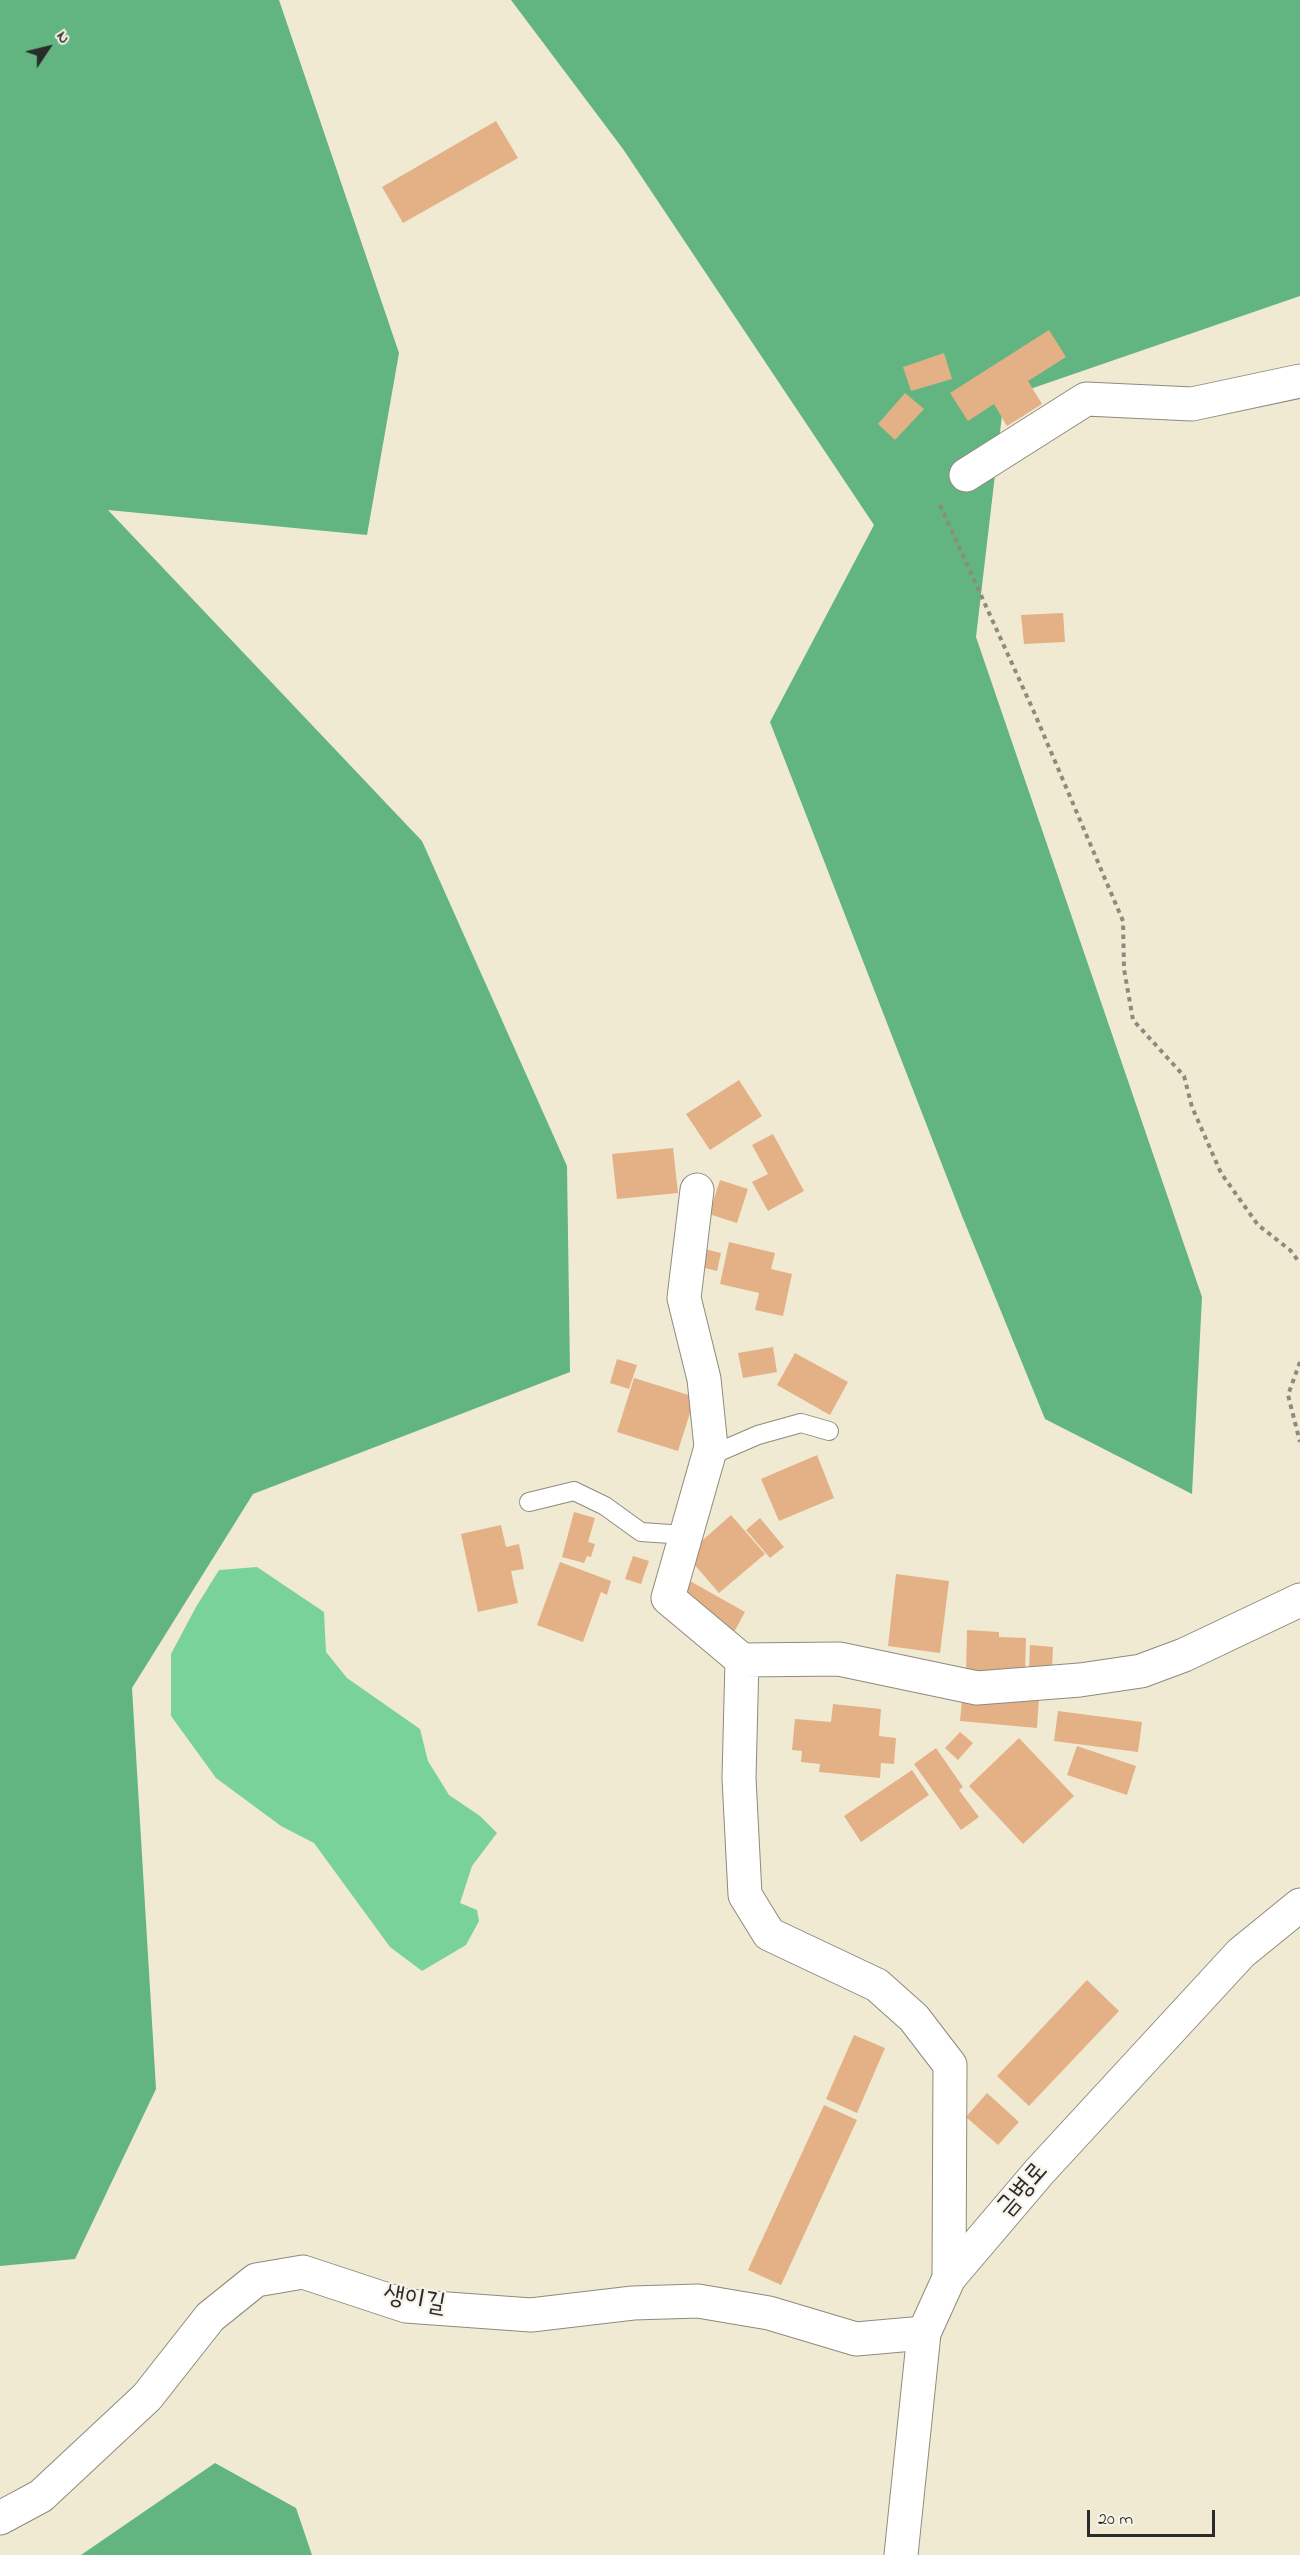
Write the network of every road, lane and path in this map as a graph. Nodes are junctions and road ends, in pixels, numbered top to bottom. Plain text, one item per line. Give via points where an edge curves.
1 (1300, 381) edge
2 (966, 475) joint
3 (697, 1190) dead end
4 (1300, 1263) edge
5 (1300, 1362) edge
6 (829, 1431) dead end
7 (1300, 1442) edge
8 (707, 1457) junction
9 (529, 1502) dead end
10 (685, 1535) junction
11 (1300, 1600) edge
12 (742, 1660) junction
13 (1300, 1905) edge
14 (949, 2278) junction
15 (924, 2333) junction
16 (0, 2518) edge
17 (901, 2555) edge

1 - 2 street via 1192,404 1086,399
2 - 4 path via 936,495 1123,921 1124,969 1133,1020 1184,1076 1192,1107 1221,1173 1258,1225
3 - 8 street via 684,1298 704,1379 711,1447
5 - 7 path via 1288,1395
6 - 8 lane via 801,1423 758,1435
8 - 10 street
9 - 10 lane via 574,1491 605,1506 641,1532
10 - 12 street via 668,1598
11 - 12 street via 1141,1671 1080,1680 977,1688 839,1659
12 - 14 street via 739,1778 745,1895 769,1934 877,1985 914,2018 950,2065
13 - 14 street, 금병로 via 1241,1953 1040,2171
14 - 15 street, 금병로
15 - 16 street, 생이길 via 856,2339 769,2313 698,2301 633,2303 531,2315 406,2306 303,2272 256,2280 210,2317 147,2397 41,2496
15 - 17 street, 금병로

